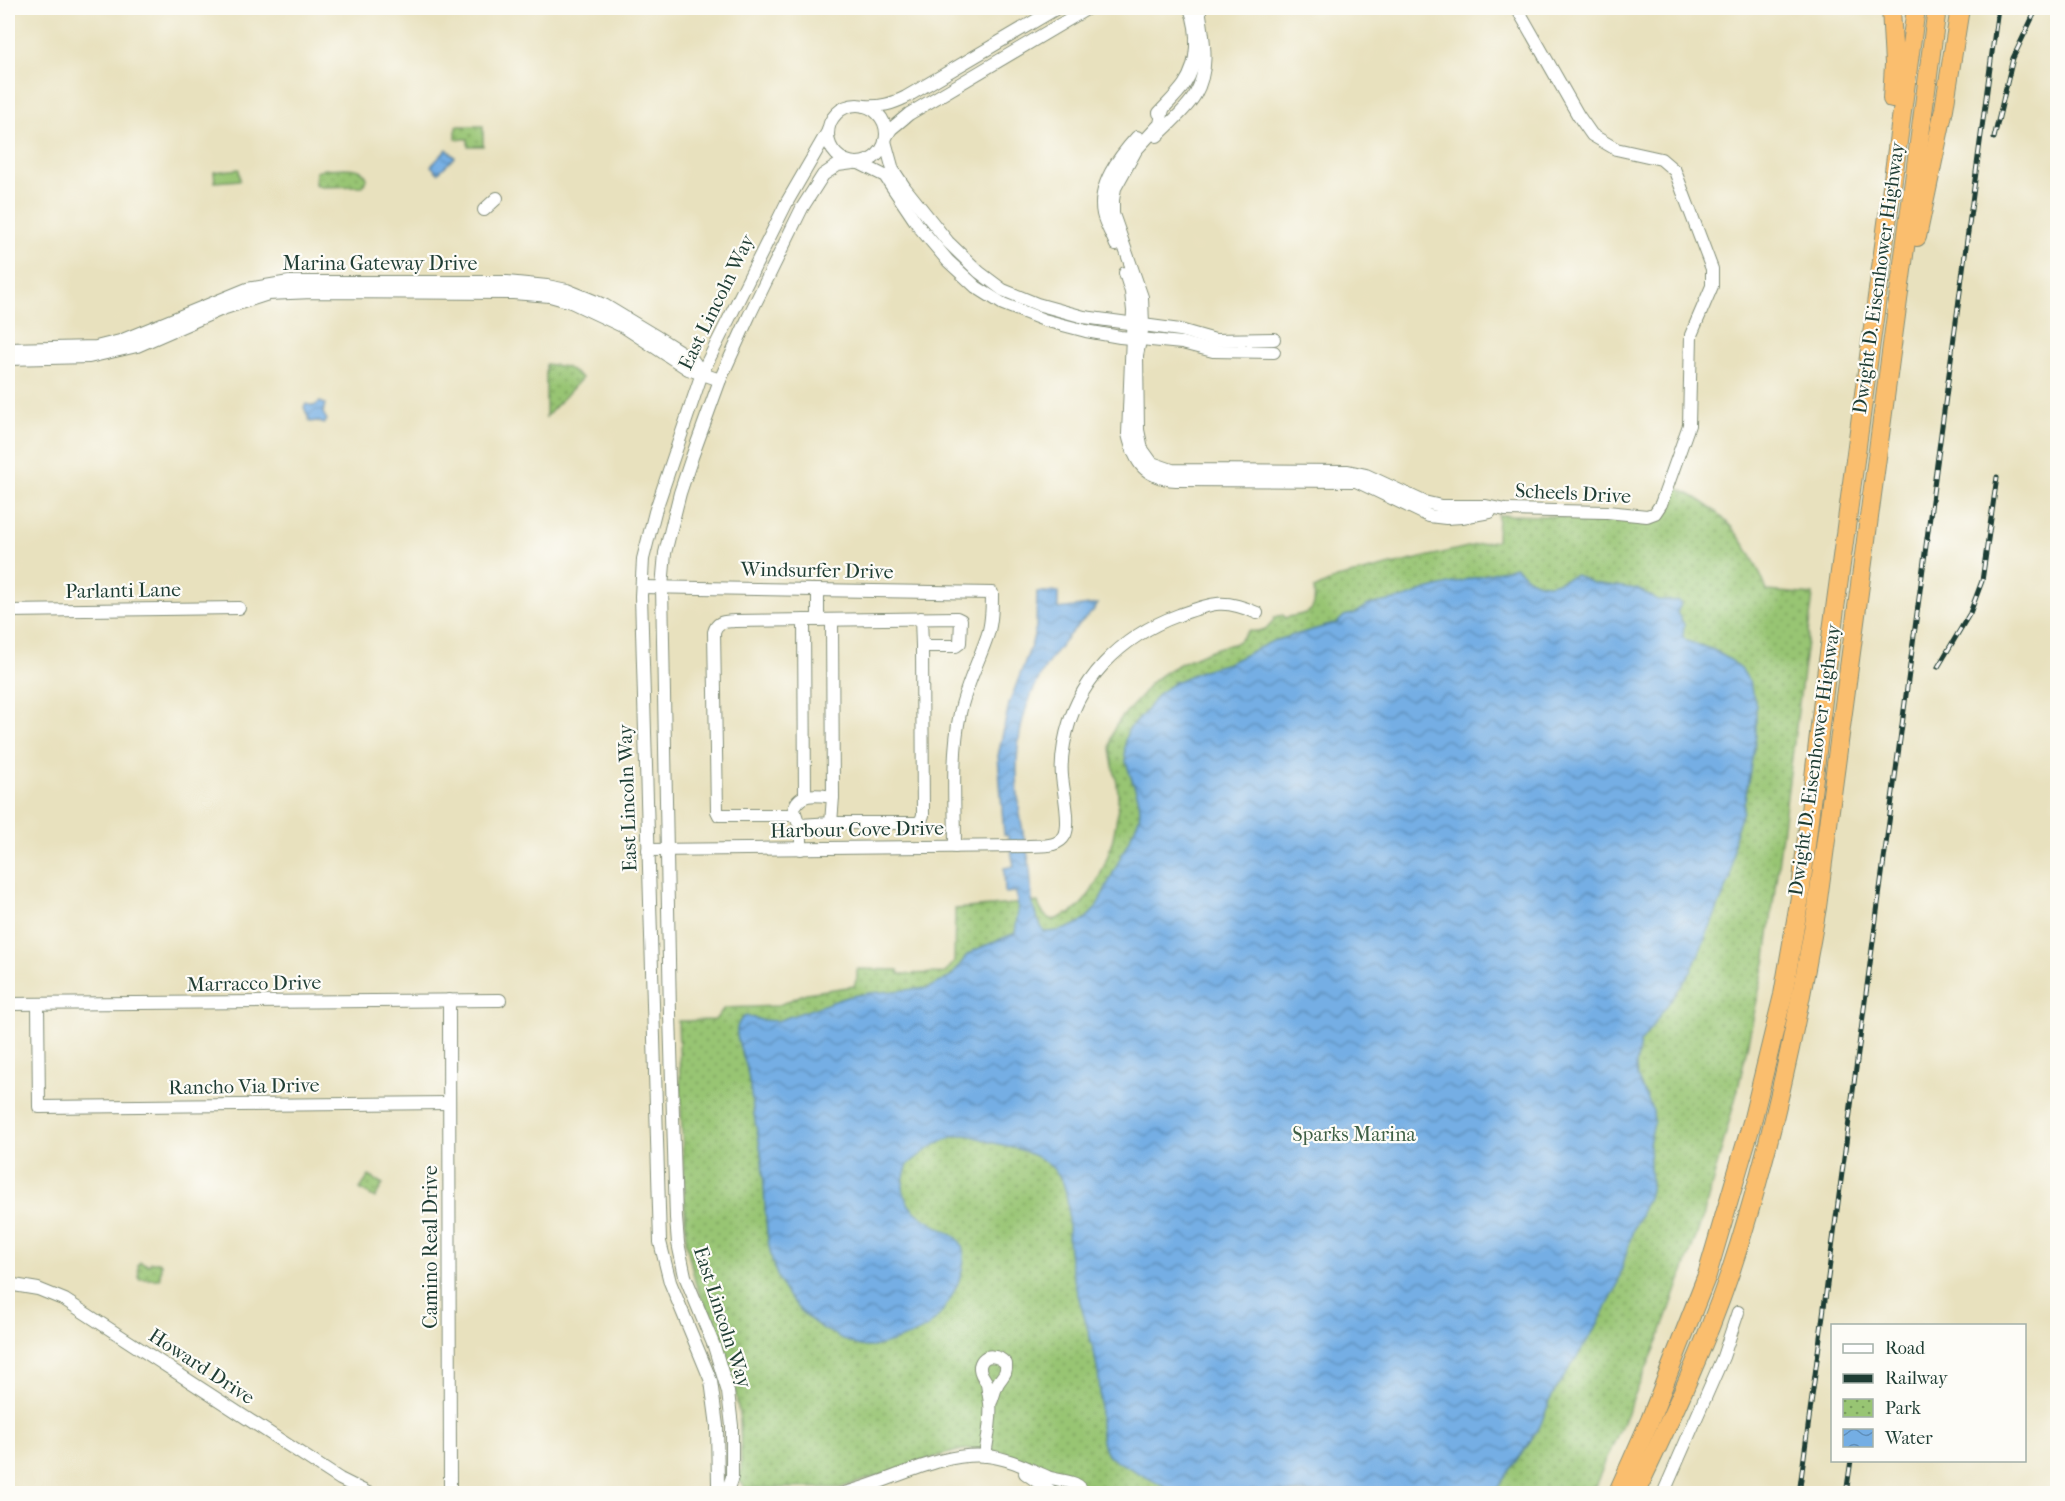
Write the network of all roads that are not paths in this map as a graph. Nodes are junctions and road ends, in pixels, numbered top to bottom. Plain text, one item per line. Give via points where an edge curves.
1 (1057, 8) edge
2 (1088, 8) edge
3 (1190, 8) edge
4 (1199, 8) edge
5 (1517, 8) edge
6 (1891, 8) edge
7 (1916, 8) edge
8 (1937, 8) edge
9 (1960, 8) edge
10 (864, 106) junction
11 (1163, 109) junction
12 (828, 131) junction
13 (886, 139) junction
14 (856, 163) junction
15 (1128, 166) junction
16 (1110, 187) junction
17 (497, 198) dead end
18 (484, 210) dead end
19 (1876, 302) junction
20 (1898, 302) junction
21 (1137, 325) junction
22 (1135, 339) junction
23 (1214, 345) junction
24 (1274, 346) dead end
25 (8, 349) edge
26 (8, 359) edge
27 (702, 373) junction
28 (720, 380) junction
29 (1272, 476) junction
30 (1505, 510) junction
31 (642, 587) junction
32 (662, 587) junction
33 (818, 590) junction
34 (239, 608) dead end
35 (8, 611) edge
36 (1257, 613) dead end
37 (921, 618) junction
38 (804, 620) junction
39 (818, 620) junction
40 (832, 620) junction
41 (922, 646) junction
42 (805, 795) junction
43 (833, 797) junction
44 (798, 820) junction
45 (831, 823) junction
46 (955, 847) junction
47 (801, 849) junction
48 (648, 850) junction
49 (668, 850) junction
50 (449, 1000) junction
51 (500, 1000) dead end
52 (8, 1004) edge
53 (38, 1004) junction
54 (449, 1103) junction
55 (8, 1284) edge
56 (1738, 1312) dead end
57 (1680, 1402) junction
58 (990, 1404) dead end
59 (1650, 1420) junction
60 (985, 1456) junction
61 (1018, 1465) junction
62 (1069, 1482) junction
63 (370, 1494) edge
64 (450, 1494) edge
65 (724, 1494) edge
66 (840, 1494) edge
67 (1057, 1494) edge
68 (1084, 1494) edge
69 (1608, 1494) edge
70 (1617, 1494) edge
71 (1635, 1494) edge
72 (1643, 1494) edge
73 (1663, 1494) edge

1 - 10 street via 891,105
2 - 13 street via 909,114 891,129
3 - 11 street via 1196,56 1185,84
4 - 15 street via 1205,56 1196,94
5 - 30 street, Scheels Drive via 1592,135 1616,149 1661,159 1675,171 1714,276 1691,334 1689,425 1659,509 1647,516
6 - 19 highway via 1893,94 1875,238
7 - 19 highway, Dwight D. Eisenhower Highway
8 - 20 highway, Dwight D. Eisenhower Highway
9 - 20 highway via 1914,256
10 - 12 street via 843,109 834,116
10 - 13 street via 881,118
11 - 15 street via 1160,124 1136,150
11 - 16 street via 1111,171
12 - 14 street via 834,152
12 - 27 street, East Lincoln Way via 787,202
13 - 14 street via 874,157
13 - 21 street via 893,170 905,188 948,242 1003,290 1084,317
14 - 22 street via 885,176 920,228 976,287 1003,304 1044,320
14 - 28 street, East Lincoln Way via 838,165 823,175 802,208
15 - 16 street
16 - 21 street via 1102,200 1103,214 1131,292
17 - 18 street
19 - 59 highway, Dwight D. Eisenhower Highway via 1800,897 1783,995 1725,1216
20 - 57 highway, Dwight D. Eisenhower Highway via 1817,907 1798,1017 1756,1191
21 - 22 street
21 - 23 street via 1180,330
22 - 23 street
22 - 29 street, Scheels Drive via 1138,430 1142,449 1152,463 1172,470
22 - 29 street via 1128,434 1140,466 1167,479
23 - 24 street
25 - 27 street, Marina Gateway Drive via 96,347 112,343 264,285 507,282 567,290 604,306 692,359
26 - 27 street, Marina Gateway Drive via 89,357 137,346 222,309 268,294 513,293 571,302 624,327 687,369
27 - 28 street, Marina Gateway Drive
27 - 31 street, East Lincoln Way via 655,512 643,559
28 - 32 street, East Lincoln Way via 680,493 665,554
29 - 30 street, Scheels Drive via 1350,471 1433,504
29 - 30 street via 1356,482 1429,516 1462,517
31 - 32 street, Windsurfer Drive
31 - 48 street, East Lincoln Way
32 - 33 street, Windsurfer Drive
32 - 49 street, East Lincoln Way
33 - 39 street
33 - 46 street, Windsurfer Drive via 992,593 988,635 966,689 956,735
34 - 35 street, Parlanti Lane
36 - 46 street, Harbour Cove Drive via 1227,602 1185,613 1142,632 1097,670 1078,700 1064,744 1064,837 1053,845
37 - 40 street
37 - 41 street
37 - 41 street via 961,620 960,643 956,646
38 - 39 street
38 - 42 street
38 - 44 street via 720,622 714,632 717,811 719,815
39 - 40 street
40 - 43 street
41 - 45 street via 921,821
42 - 43 street
42 - 44 street via 795,804
43 - 45 street
44 - 45 street
44 - 47 street
46 - 47 street, Harbour Cove Drive
47 - 49 street, Harbour Cove Drive
48 - 49 street, Harbour Cove Drive
48 - 65 street, East Lincoln Way via 660,1242 670,1282 711,1381 717,1425 718,1484
49 - 65 street, East Lincoln Way via 678,1243 728,1392 732,1477
50 - 51 street, Marracco Drive
50 - 53 street, Marracco Drive
50 - 54 street, Camino Real Drive
52 - 53 street, Marracco Drive
53 - 54 street, Rancho Via Drive via 39,1107
54 - 64 street, Camino Real Drive
55 - 63 street, Howard Drive via 38,1289 65,1300 340,1479
56 - 73 street via 1723,1357
57 - 71 highway, Dwight D. Eisenhower Highway
57 - 72 highway via 1664,1450
58 - 60 street
59 - 69 highway via 1630,1447
59 - 70 highway, Dwight D. Eisenhower Highway
60 - 61 street
60 - 66 street via 944,1460
61 - 62 street
61 - 67 street
62 - 67 street
62 - 68 street via 1080,1486

